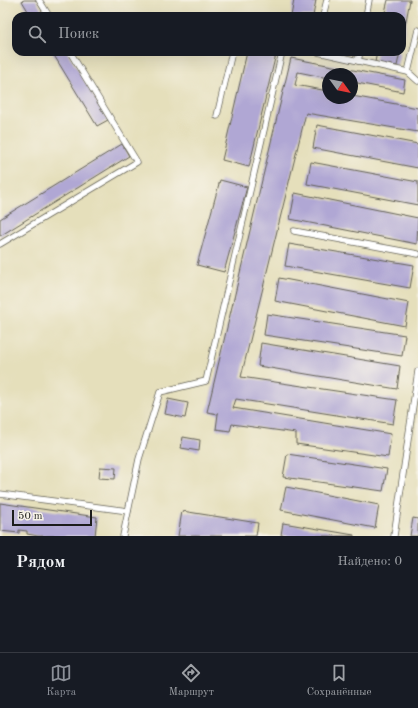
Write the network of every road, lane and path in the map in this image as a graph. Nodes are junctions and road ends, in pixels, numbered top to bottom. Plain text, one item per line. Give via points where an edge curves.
1 (39, 0) edge
2 (327, 0) edge
3 (369, 0) edge
4 (46, 12) edge
5 (324, 12) edge
6 (367, 12) edge
7 (418, 30) edge
8 (72, 56) edge
9 (231, 56) edge
10 (281, 56) edge
11 (336, 56) edge
12 (359, 56) edge
13 (358, 61) junction
14 (408, 72) junction
15 (418, 81) edge
16 (217, 116) dead end
17 (294, 231) dead end
18 (0, 244) edge
19 (418, 254) edge
20 (418, 371) edge
21 (0, 494) edge
22 (128, 511) junction
23 (123, 536) edge
24 (394, 536) edge

1 - 4 lane
2 - 5 lane
3 - 6 lane
7 - 14 lane
8 - 18 lane via 137,162
9 - 16 lane
10 - 22 lane via 206,381 160,392 139,459
11 - 13 lane
12 - 13 lane
13 - 14 lane
14 - 15 lane
17 - 19 lane
20 - 24 lane
21 - 22 lane
22 - 23 lane

